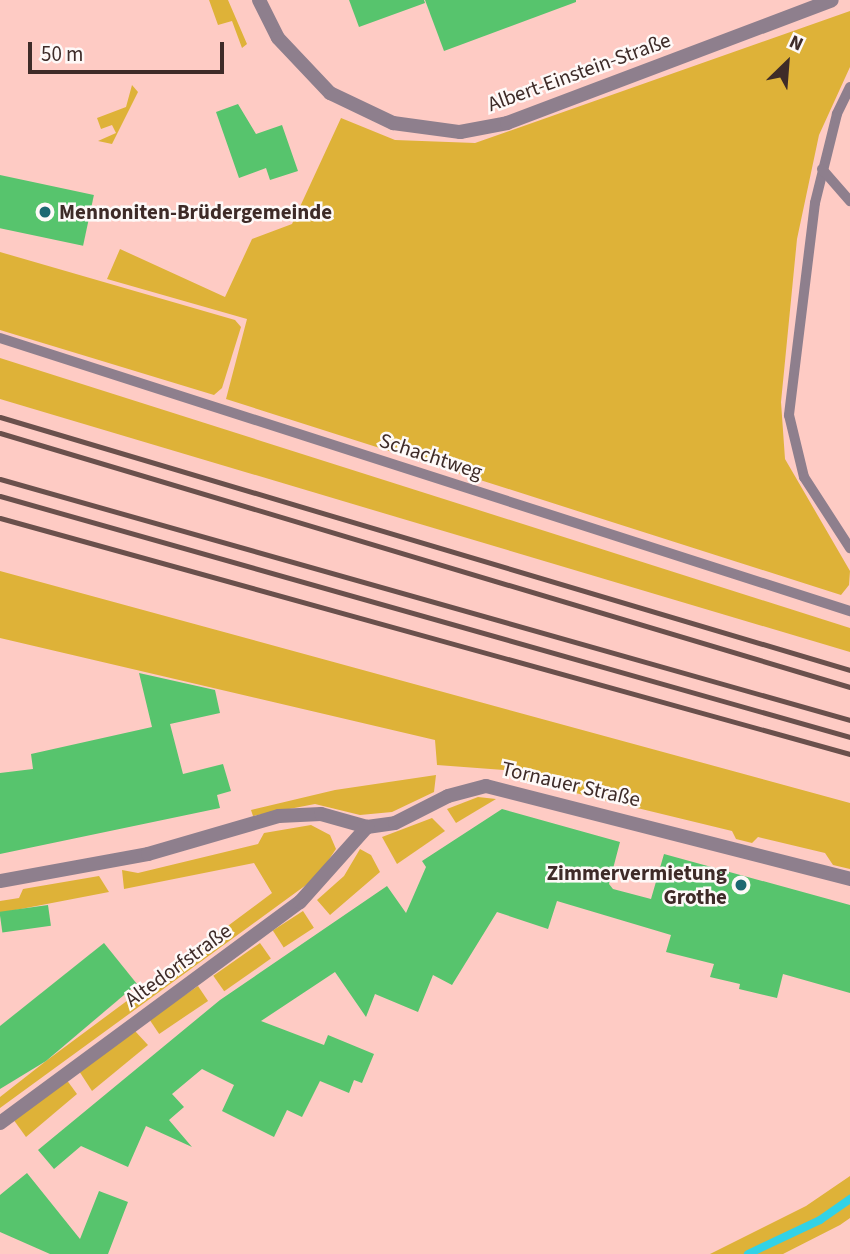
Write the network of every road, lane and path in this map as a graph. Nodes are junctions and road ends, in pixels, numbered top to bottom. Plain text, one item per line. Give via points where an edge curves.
1 (259, 0) edge
2 (832, 0) edge
3 (850, 87) edge
4 (822, 169) junction
5 (850, 201) edge
6 (0, 338) edge
7 (850, 548) edge
8 (850, 611) edge
9 (367, 827) junction
10 (850, 879) edge
11 (0, 881) edge
12 (0, 1123) edge

1 - 2 street, Albert-Einstein-Straße via 278,38 330,93 393,123 460,132 507,123
3 - 4 lane
4 - 5 lane
4 - 7 lane via 800,296 789,415 804,477
6 - 8 lane, Schachtweg
9 - 10 street, Tornauer Straße via 395,823 467,789 509,787
9 - 11 street, Tornauer Straße via 321,814 279,816 148,854
9 - 12 street, Altedorfstraße via 300,902

